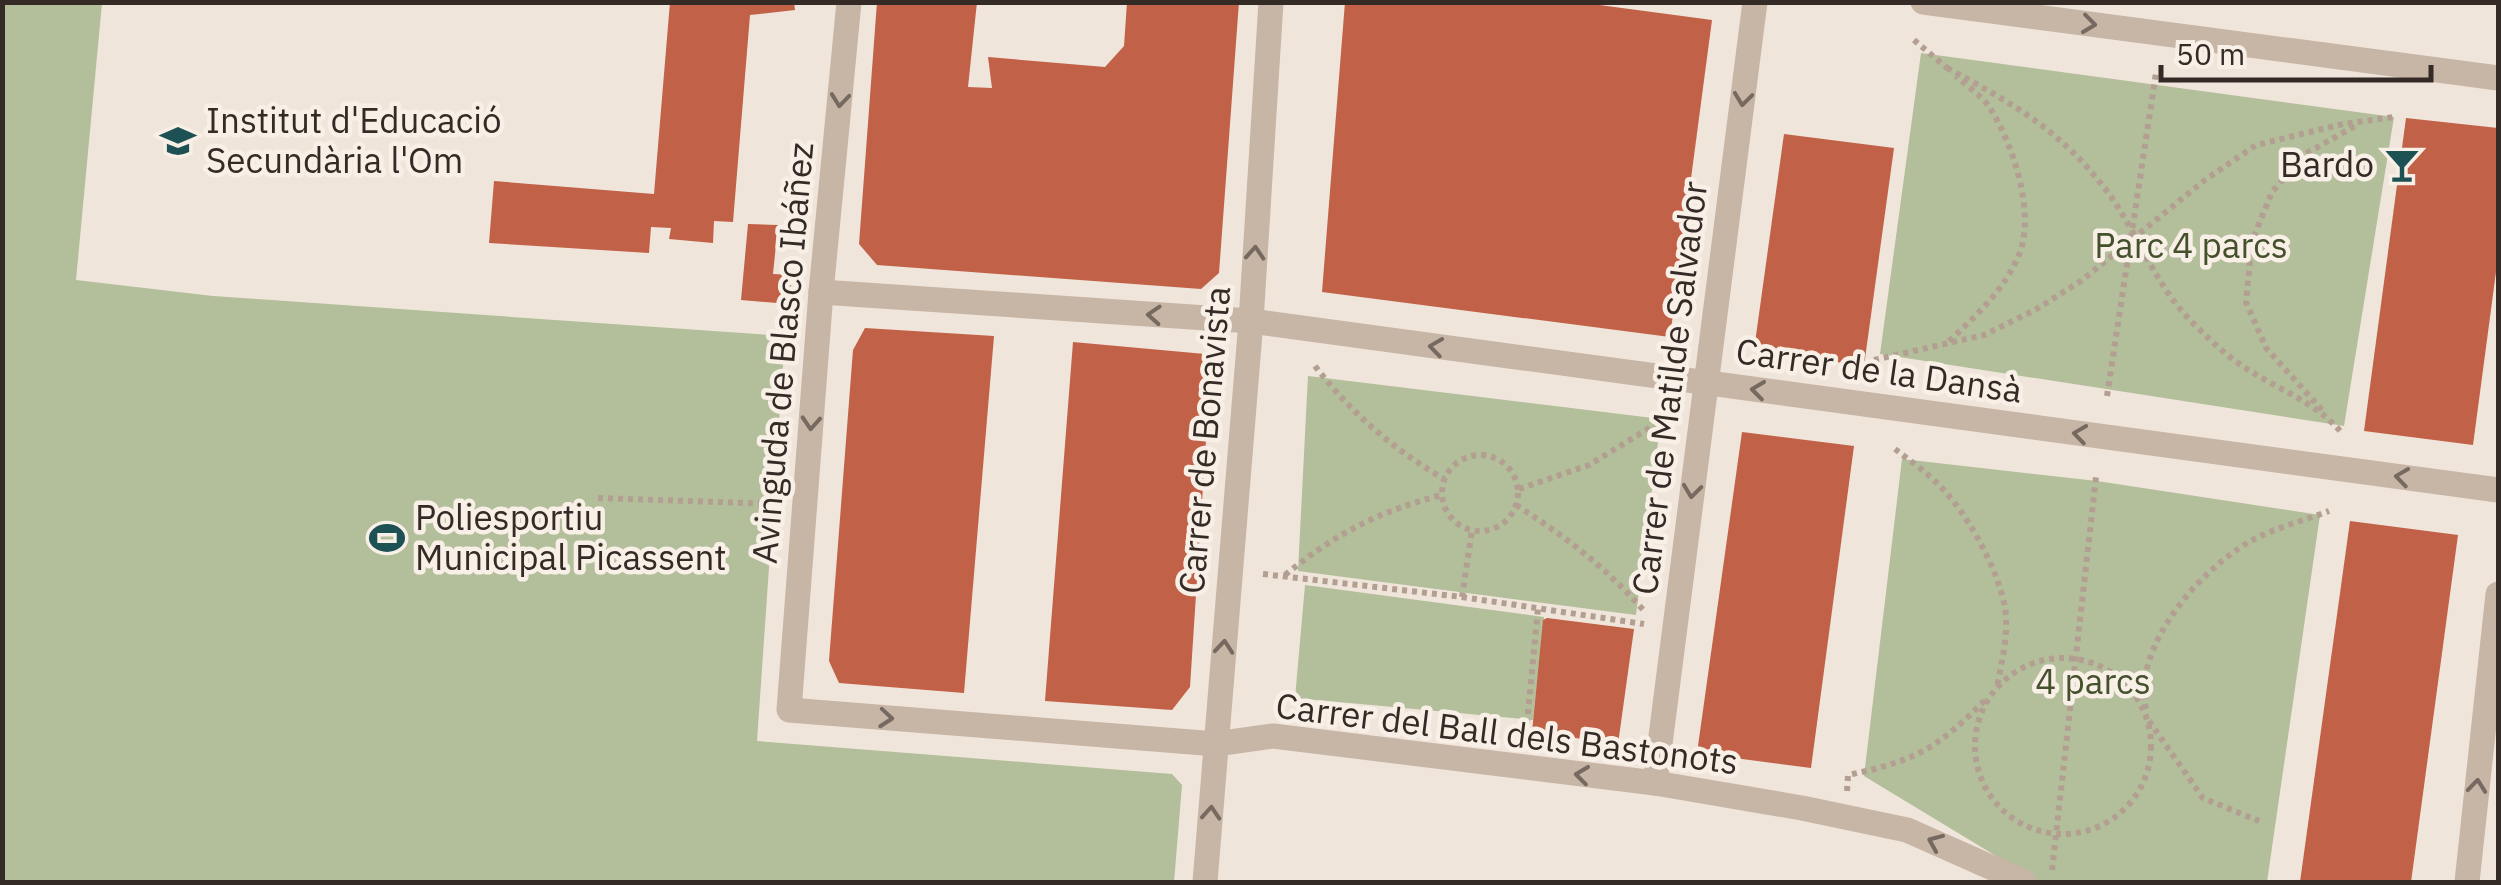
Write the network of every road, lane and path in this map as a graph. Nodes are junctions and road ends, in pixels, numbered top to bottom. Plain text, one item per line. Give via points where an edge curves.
1 (849, 2) edge
2 (1271, 2) edge
3 (1756, 2) edge
4 (1923, 2) edge
5 (1914, 40) dead end
6 (1947, 68) junction
7 (2156, 73) dead end
8 (2498, 78) edge
9 (2394, 117) dead end
10 (2362, 122) junction
11 (2133, 238) junction
12 (821, 292) junction
13 (1251, 321) junction
14 (1948, 342) junction
15 (1874, 360) dead end
16 (1315, 366) dead end
17 (1706, 384) junction
18 (2107, 396) dead end
19 (1669, 416) dead end
20 (2328, 417) junction
21 (2341, 432) dead end
22 (1895, 449) dead end
23 (2096, 477) dead end
24 (1444, 479) junction
25 (1519, 489) junction
26 (2498, 490) edge
27 (1442, 495) junction
28 (598, 498) dead end
29 (804, 505) junction
30 (1516, 505) junction
31 (2328, 511) dead end
32 (1472, 530) junction
33 (1263, 574) dead end
34 (1284, 576) junction
35 (2498, 594) edge
36 (1462, 597) junction
37 (1538, 608) junction
38 (1646, 613) dead end
39 (1644, 624) dead end
40 (2078, 659) junction
41 (1997, 688) junction
42 (789, 710) joint
43 (2148, 719) junction
44 (1526, 734) dead end
45 (1216, 744) junction
46 (1656, 783) junction
47 (1847, 792) dead end
48 (2259, 821) dead end
49 (2056, 834) junction
50 (2052, 872) dead end
51 (1205, 882) edge
52 (2024, 882) edge
53 (2466, 882) edge

1 -> 12 street, Avinguda de Blasco Ibáñez
13 -> 2 street, Carrer de Bonavista
3 -> 17 street, Carrer de Matilde Salvador
4 -> 8 street
5 - 6 path
6 - 11 path via 2019,106 2068,146 2113,200
6 - 14 path via 1988,105 2012,152 2025,200 2020,254 1989,303
7 - 11 path
9 - 10 path
10 - 11 path via 2256,145
10 - 20 path via 2305,154 2272,192 2252,241 2246,302 2266,348
11 - 14 path via 2035,310 1984,335
11 - 18 path
11 - 20 path via 2188,318 2238,364
13 -> 12 street, Carrer de la Dansà
12 -> 29 street, Avinguda de Blasco Ibáñez
17 -> 13 street, Carrer de la Dansà
45 -> 13 street, Carrer de Bonavista
14 - 15 path
16 - 24 path via 1373,429
26 -> 17 street, Carrer de la Dansà
17 -> 46 street, Carrer de Matilde Salvador
19 - 25 path via 1588,465
20 - 21 path
22 - 41 path via 1939,484 1970,524 1993,572 2005,608
23 - 40 path
24 - 25 path via 1460,460 1485,454 1508,466
24 - 27 path
25 - 30 path
27 - 32 path via 1448,515
27 - 34 path via 1350,528
28 - 29 path
29 - 42 street, Avinguda de Blasco Ibáñez
30 - 32 path via 1504,523
30 - 38 path via 1569,538
31 - 43 path via 2251,541 2201,578 2160,635 2142,692
32 - 36 path
33 - 34 path
34 - 36 path
53 -> 35 street
36 - 37 path
37 - 39 path
37 - 44 path
40 - 41 path via 2048,659 2020,669
40 - 43 path via 2105,668 2129,687
40 - 49 path
41 - 47 path via 1933,746 1899,765 1848,775
41 - 49 path via 1974,738 1976,766 2006,813
42 -> 45 street, Carrer del Ball dels Bastonots
43 - 48 path via 2203,798
43 - 49 path via 2148,771 2134,798 2114,819 2086,832
46 -> 45 street, Carrer del Ball dels Bastonots via 1273,736
51 -> 45 street, Carrer de Bonavista
52 -> 46 street, Carrer del Ball dels Bastonots via 1907,830
49 - 50 path

